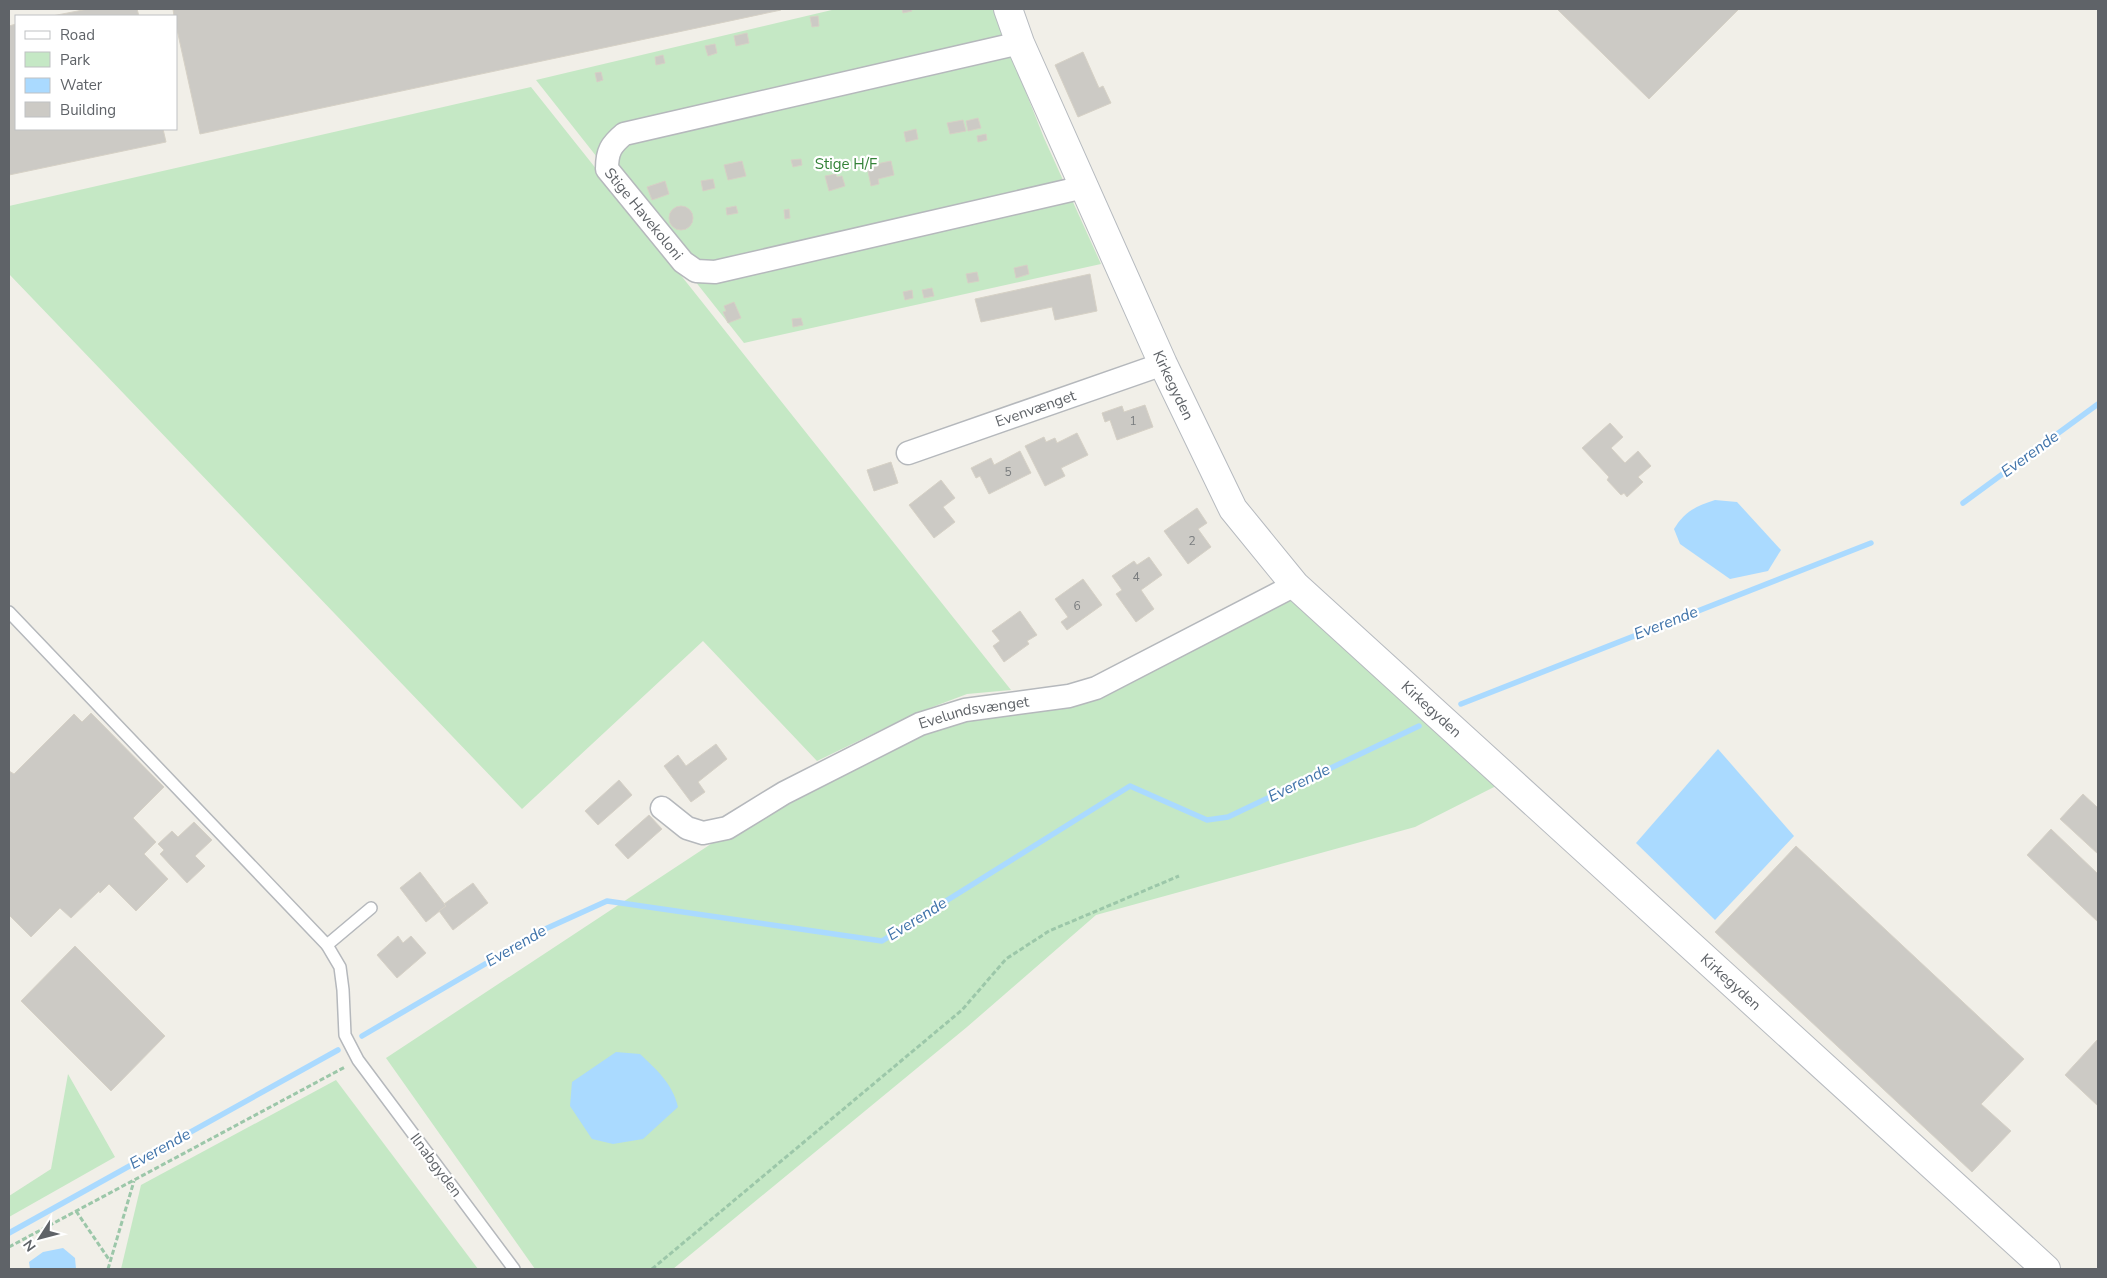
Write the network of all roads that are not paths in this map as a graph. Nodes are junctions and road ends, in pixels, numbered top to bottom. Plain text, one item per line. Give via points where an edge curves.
1 (1008, 9) edge
2 (1020, 43) junction
3 (1084, 187) junction
4 (1163, 364) junction
5 (908, 452) dead end
6 (1294, 585) junction
7 (9, 612) edge
8 (662, 808) dead end
9 (371, 908) dead end
10 (327, 945) junction
11 (514, 1269) edge
12 (2046, 1269) edge

1 - 2 street, Kirkegyden
2 - 3 street, Kirkegyden
2 - 3 street, Stige Havekoloni via 624,134 612,144 607,154 608,169 683,262 696,272 715,272
3 - 4 street, Kirkegyden
4 - 5 street, Evenvænget
4 - 6 street, Kirkegyden via 1232,509
6 - 8 street, Evelundsvænget via 1096,688 1069,696 965,710 920,724 784,793 728,828 703,833 687,828
6 - 12 street, Kirkegyden
7 - 10 lane, Ilnabgyden
9 - 10 lane
10 - 11 lane, Ilnabgyden via 340,967 345,1035 358,1060

